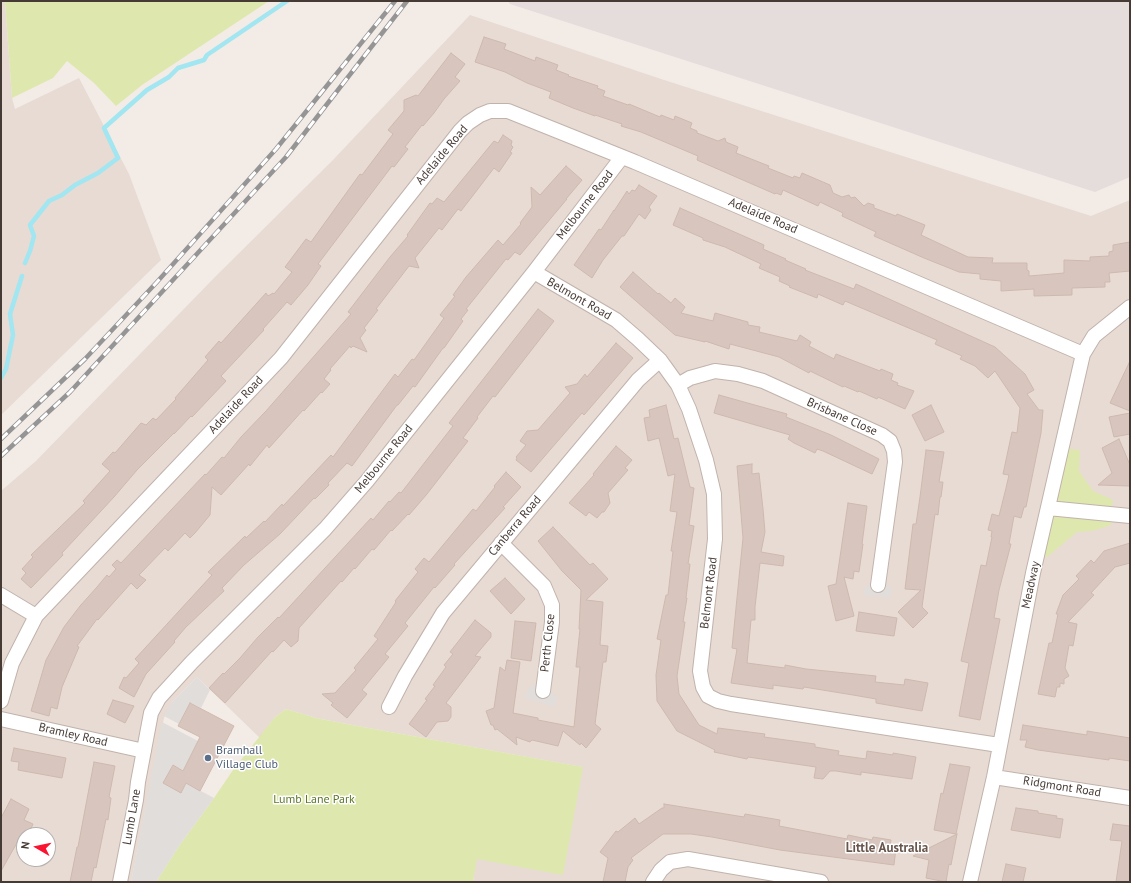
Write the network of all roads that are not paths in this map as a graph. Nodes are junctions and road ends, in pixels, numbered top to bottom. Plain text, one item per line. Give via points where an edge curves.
1 (622, 157) junction
2 (534, 272) junction
3 (1130, 307) edge
4 (1083, 354) junction
5 (660, 360) junction
6 (678, 385) junction
7 (1048, 508) junction
8 (1130, 516) edge
9 (501, 543) junction
10 (878, 585) dead end
11 (1, 595) edge
12 (36, 616) junction
13 (543, 691) dead end
14 (1, 702) edge
15 (389, 708) dead end
16 (1, 719) edge
17 (999, 745) junction
18 (144, 752) junction
19 (994, 777) junction
20 (1130, 798) edge
21 (806, 881) edge
22 (120, 882) edge
23 (653, 882) edge
24 (821, 882) edge
25 (970, 882) edge

1 - 2 street, Melbourne Road
1 - 4 street, Adelaide Road
1 - 12 street, Adelaide Road via 508,111 490,111 468,123 280,358
2 - 5 street, Belmont Road via 616,320
2 - 18 street, Melbourne Road via 367,481 330,523 159,698 151,713
3 - 4 street, Meadway via 1094,336
4 - 7 street, Meadway
5 - 6 street, Belmont Road
5 - 9 street, Canberra Road via 638,380
6 - 10 street, Brisbane Close via 690,378 716,371 763,381 882,435 890,441 895,462
6 - 17 street, Belmont Road via 698,435 714,494 715,539 700,671 703,687 708,696 731,704
7 - 8 street
7 - 17 street, Meadway
9 - 13 street, Perth Close via 544,586 552,605
9 - 15 street, Canberra Road via 443,614 405,676
11 - 12 street
12 - 14 street, Adelaide Road via 12,664
16 - 18 street, Bramley Road
17 - 19 street, Meadway
18 - 22 street, Lumb Lane
19 - 20 street, Ridgmont Road
19 - 25 street, Meadway
21 - 23 street via 688,859 670,862
21 - 24 street

